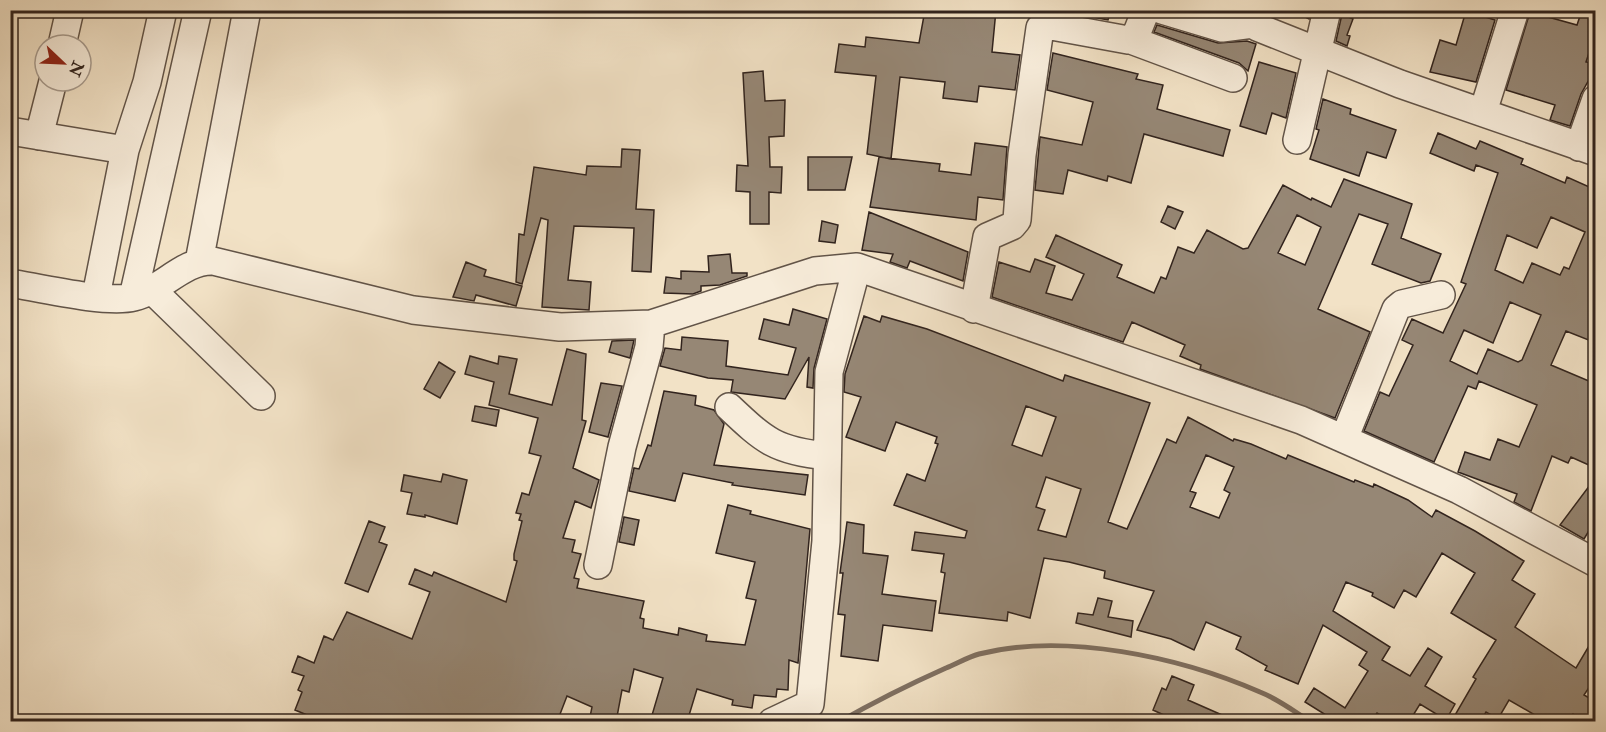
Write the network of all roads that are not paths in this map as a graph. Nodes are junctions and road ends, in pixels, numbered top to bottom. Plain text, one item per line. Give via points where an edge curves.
1 (70, 10) edge
2 (163, 10) edge
3 (198, 10) edge
4 (247, 10) edge
5 (1146, 10) edge
6 (1162, 10) edge
7 (1327, 10) edge
8 (1515, 10) edge
9 (1250, 17) edge
10 (65, 33) edge
11 (1131, 39) junction
12 (1316, 51) junction
13 (1233, 78) dead end
14 (50, 93) edge
15 (1596, 99) edge
16 (1483, 112) junction
17 (10, 131) edge
18 (39, 136) junction
19 (1297, 140) dead end
20 (125, 150) junction
21 (1588, 150) edge
22 (199, 262) junction
23 (857, 267) junction
24 (10, 283) edge
25 (142, 293) junction
26 (96, 296) junction
27 (1441, 296) dead end
28 (974, 309) junction
29 (651, 324) junction
30 (261, 396) dead end
31 (729, 407) dead end
32 (1344, 439) junction
33 (827, 456) junction
34 (1596, 563) edge
35 (598, 565) dead end
36 (809, 712) edge
37 (772, 722) edge

1 - 10 street
2 - 20 street via 147,82
3 - 25 street
4 - 22 street
5 - 11 street via 1138,33
6 - 9 street via 1222,28
7 - 12 street
8 - 16 street
9 - 12 street
11 - 13 street
11 - 28 street via 1046,25 1040,28 1017,220 987,237
12 - 16 street
12 - 19 street
14 - 18 street
15 - 21 street
16 - 21 street
17 - 18 street
18 - 20 street
20 - 26 street
22 - 25 street
22 - 29 street via 218,262 413,310 560,327
23 - 28 street
23 - 29 street via 815,271
23 - 33 street via 829,372
24 - 26 street
25 - 26 street
25 - 30 street
27 - 32 street via 1402,304 1396,309
28 - 32 street via 1301,420
29 - 35 street
31 - 33 street via 770,443 798,453
32 - 34 street via 1460,490
33 - 36 street via 826,540
36 - 37 street

